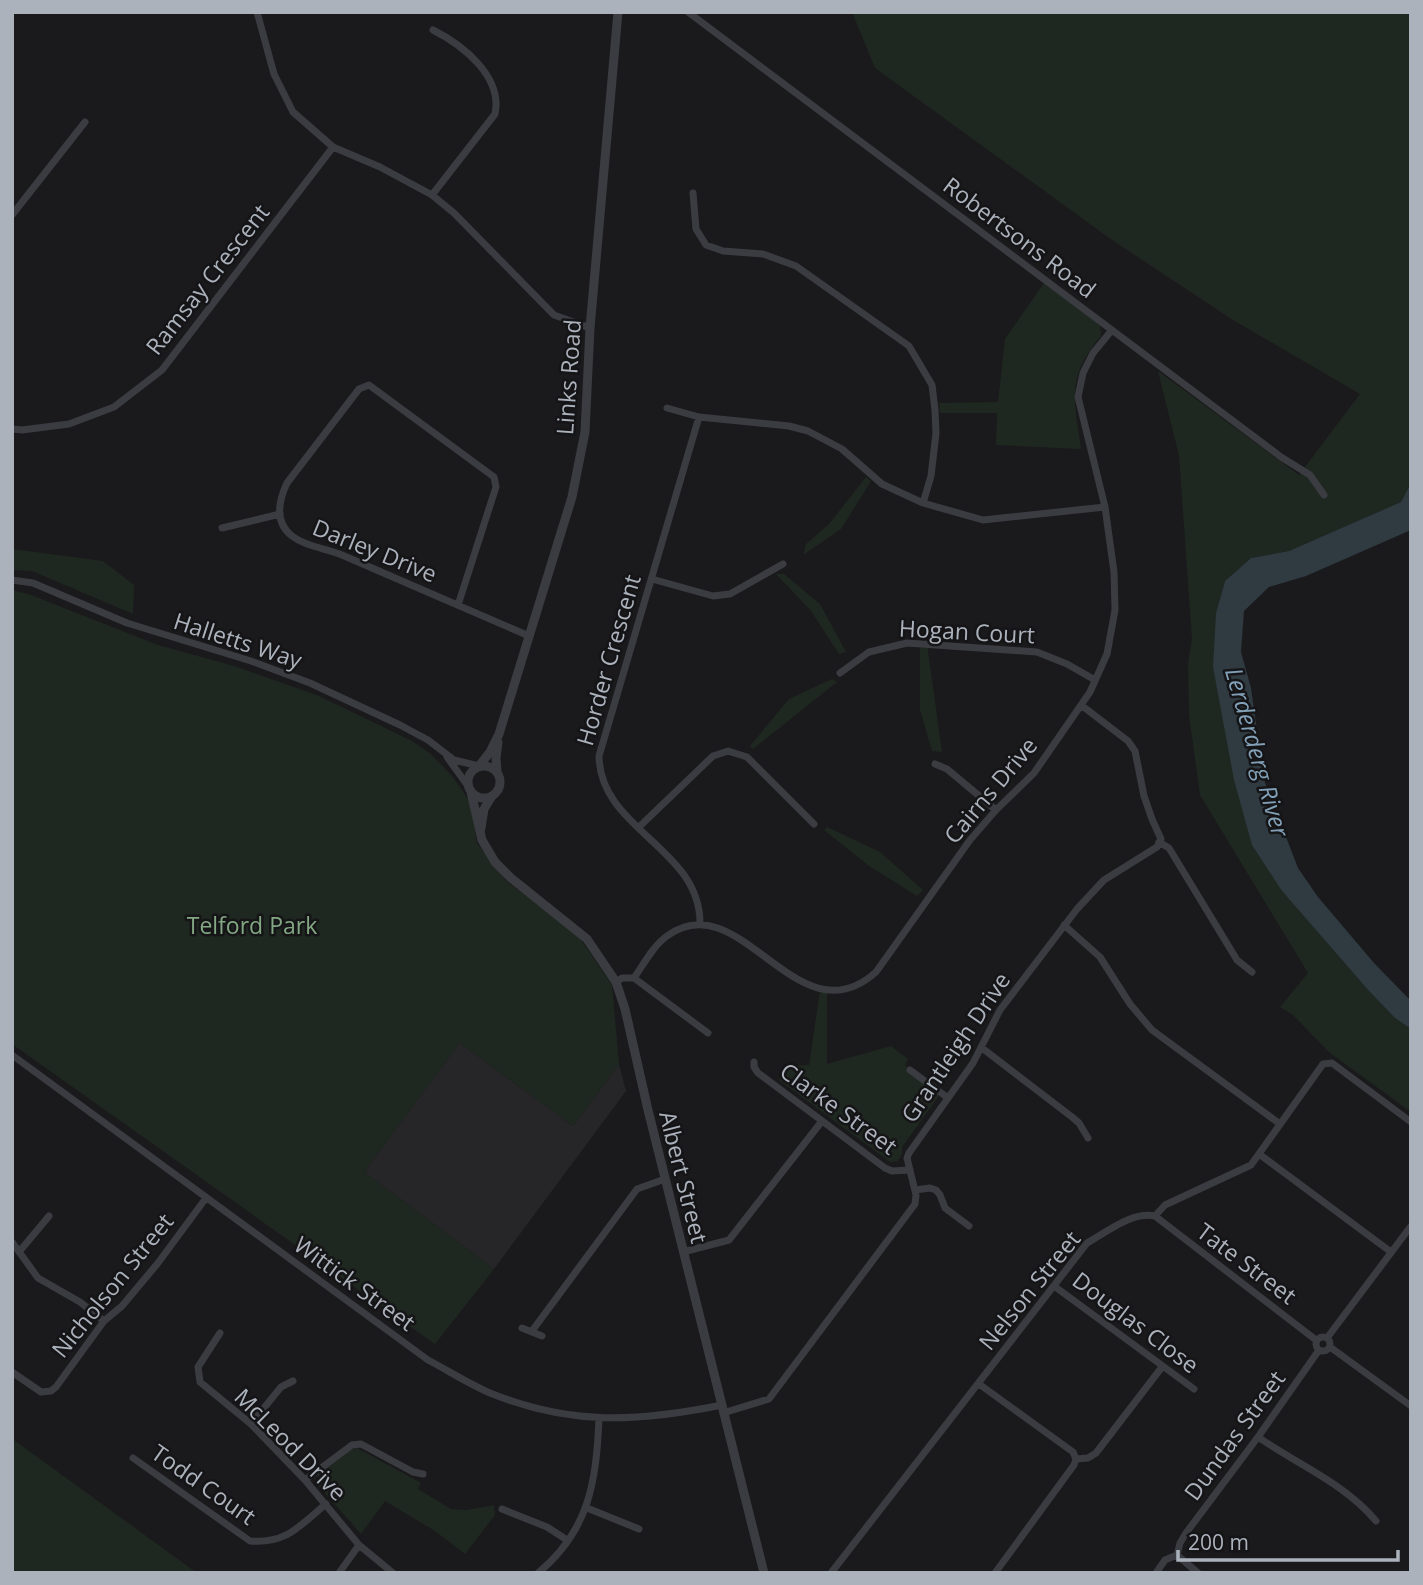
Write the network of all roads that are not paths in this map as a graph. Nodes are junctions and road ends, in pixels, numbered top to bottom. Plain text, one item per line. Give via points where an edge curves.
1 (257, 12) edge
2 (618, 12) edge
3 (688, 12) edge
4 (433, 30) dead end
5 (85, 122) dead end
6 (333, 147) junction
7 (693, 193) dead end
8 (432, 195) junction
9 (12, 215) edge
10 (590, 328) junction
11 (1112, 330) junction
12 (667, 408) dead end
13 (699, 417) junction
14 (12, 429) edge
15 (1324, 495) dead end
16 (923, 503) junction
17 (1105, 507) junction
18 (280, 514) junction
19 (222, 528) dead end
20 (783, 565) dead end
21 (652, 579) junction
22 (12, 580) edge
23 (458, 605) junction
24 (529, 636) junction
25 (840, 673) dead end
26 (1095, 680) junction
27 (1081, 705) junction
28 (499, 734) junction
29 (445, 754) junction
30 (934, 764) dead end
31 (479, 766) junction
32 (497, 772) junction
33 (470, 789) junction
34 (492, 796) junction
35 (996, 810) junction
36 (814, 824) dead end
37 (639, 827) junction
38 (482, 840) junction
39 (1159, 842) junction
40 (700, 925) junction
41 (1064, 925) junction
42 (1252, 972) dead end
43 (634, 978) junction
44 (616, 982) junction
45 (708, 1033) dead end
46 (982, 1048) junction
47 (12, 1055) edge
48 (754, 1062) dead end
49 (910, 1070) dead end
50 (948, 1097) junction
51 (822, 1121) junction
52 (1411, 1122) edge
53 (1280, 1124) junction
54 (1088, 1138) dead end
55 (1259, 1154) junction
56 (910, 1170) junction
57 (665, 1180) junction
58 (915, 1190) junction
59 (206, 1198) junction
60 (49, 1216) dead end
61 (1155, 1216) junction
62 (969, 1226) dead end
63 (1411, 1226) edge
64 (12, 1242) edge
65 (19, 1252) junction
66 (683, 1252) junction
67 (1391, 1252) junction
68 (1054, 1286) junction
69 (104, 1321) junction
70 (522, 1328) dead end
71 (532, 1331) junction
72 (220, 1333) dead end
73 (542, 1336) dead end
74 (1327, 1338) junction
75 (1316, 1340) junction
76 (1329, 1347) junction
77 (1319, 1350) junction
78 (1162, 1367) junction
79 (12, 1372) edge
80 (293, 1381) dead end
81 (979, 1384) junction
82 (1194, 1390) dead end
83 (1410, 1405) edge
84 (722, 1409) junction
85 (599, 1419) junction
86 (251, 1424) junction
87 (1258, 1437) junction
88 (133, 1458) dead end
89 (1076, 1459) junction
90 (423, 1474) dead end
91 (305, 1480) junction
92 (326, 1504) junction
93 (587, 1508) junction
94 (502, 1509) dead end
95 (1376, 1521) dead end
96 (639, 1529) dead end
97 (568, 1540) junction
98 (359, 1545) junction
99 (1177, 1555) junction
100 (339, 1573) edge
101 (393, 1573) edge
102 (537, 1573) edge
103 (764, 1573) edge
104 (831, 1573) edge
105 (995, 1573) edge
106 (1156, 1573) edge
107 (1198, 1573) edge

1 - 6 street via 274,74 293,112
2 - 10 street, Links Road
3 - 11 street, Robertsons Road
4 - 8 street via 456,42 477,63 498,103 495,114
5 - 9 street
6 - 8 street
6 - 14 street, Ramsay Crescent via 162,370 114,407 69,424
7 - 16 street via 696,229 706,245 763,254 796,265 909,346 932,386 935,410 932,476
8 - 10 street via 554,315
10 - 24 street, Links Road via 585,432 572,497
11 - 15 street, Robertsons Road via 1310,475
11 - 17 street, Cairns Drive via 1093,353 1078,397
12 - 13 street
13 - 16 street via 808,431 842,449 882,485
13 - 21 street, Horder Crescent
16 - 17 street via 983,520
17 - 26 street, Cairns Drive via 1115,610 1107,654
18 - 19 street
18 - 23 street, Darley Drive via 290,536
18 - 23 street, Darley Drive via 279,500 287,483 359,389 369,385 494,477 496,487
20 - 21 street via 730,594 713,596
21 - 37 street, Horder Crescent via 599,756 609,795
22 - 29 street, Halletts Way via 33,583 127,623 310,683 400,725
23 - 24 street, Darley Drive
24 - 28 street, Links Road
25 - 26 street, Hogan Court via 869,652 906,643 1037,652
26 - 27 street, Cairns Drive
27 - 35 street, Cairns Drive via 1034,773
27 - 39 street via 1135,751
28 - 31 street, Links Road
28 - 32 street, Links Road
29 - 31 street, Halletts Way
29 - 33 street, Halletts Way
30 - 35 street via 947,769
31 - 32 street
31 - 33 street via 469,775
32 - 34 street via 500,787
33 - 34 street via 481,798
33 - 38 street, Albert Street
34 - 38 street via 484,809
35 - 40 street, Cairns Drive via 876,972 858,984 812,988 733,934
36 - 37 street via 747,757 728,751 713,756
37 - 40 street, Horder Crescent via 686,876 697,896
38 - 44 street, Albert Street via 511,878 587,939
39 - 41 street, Grantleigh Drive via 1104,880
39 - 42 street via 1169,848 1237,960
40 - 43 street via 668,936
41 - 46 street, Grantleigh Drive via 1000,1010
41 - 53 street via 1100,957 1152,1030
43 - 44 street
43 - 45 street
44 - 57 street, Albert Street
46 - 50 street, Grantleigh Drive
46 - 54 street via 1072,1117
47 - 59 street, Wittick Street
48 - 51 street, Clarke Street via 758,1073
49 - 50 street
50 - 56 street, Grantleigh Drive via 909,1153
51 - 56 street, Clarke Street via 888,1170
51 - 66 street via 729,1240
52 - 53 street, Nelson Street via 1327,1063 1320,1066
53 - 55 street, Nelson Street
55 - 61 street, Nelson Street via 1249,1166 1165,1205
55 - 67 street
56 - 58 street
57 - 66 street, Albert Street
57 - 71 street via 637,1189
58 - 62 street via 936,1190 945,1208
58 - 84 street via 915,1204 769,1399
59 - 69 street, Nicholson Street via 158,1263
59 - 85 street, Wittick Street via 428,1360 490,1393 550,1412
60 - 65 street
61 - 68 street, Nelson Street via 1131,1219 1087,1243
61 - 75 street, Tate Street
63 - 67 street
64 - 65 street
65 - 69 street via 38,1278
66 - 84 street, Albert Street
67 - 74 street
68 - 78 street, Douglas Close
68 - 81 street, Nelson Street
69 - 79 street, Nicholson Street via 56,1387 45,1393 36,1390
70 - 71 street
71 - 73 street
72 - 86 street, McLeod Drive via 198,1367 200,1382
74 - 75 street
74 - 76 street
75 - 77 street
76 - 77 street
76 - 83 street
77 - 87 street, Dundas Street
78 - 82 street, Douglas Close
78 - 89 street via 1096,1453
80 - 86 street via 281,1387
81 - 89 street via 1073,1452
81 - 104 street, Nelson Street
84 - 85 street, Wittick Street
84 - 103 street, Albert Street
85 - 93 street via 596,1470
86 - 91 street, McLeod Drive
87 - 95 street via 1310,1467 1363,1505
87 - 99 street, Dundas Street via 1186,1533
88 - 92 street, Todd Court via 250,1541 283,1538
89 - 105 street
90 - 91 street via 361,1444 352,1445
91 - 92 street, McLeod Drive
92 - 98 street, McLeod Drive
93 - 96 street
93 - 97 street
94 - 97 street
97 - 102 street
98 - 100 street
98 - 101 street, McLeod Drive
99 - 106 street, Dundas Street
99 - 107 street

